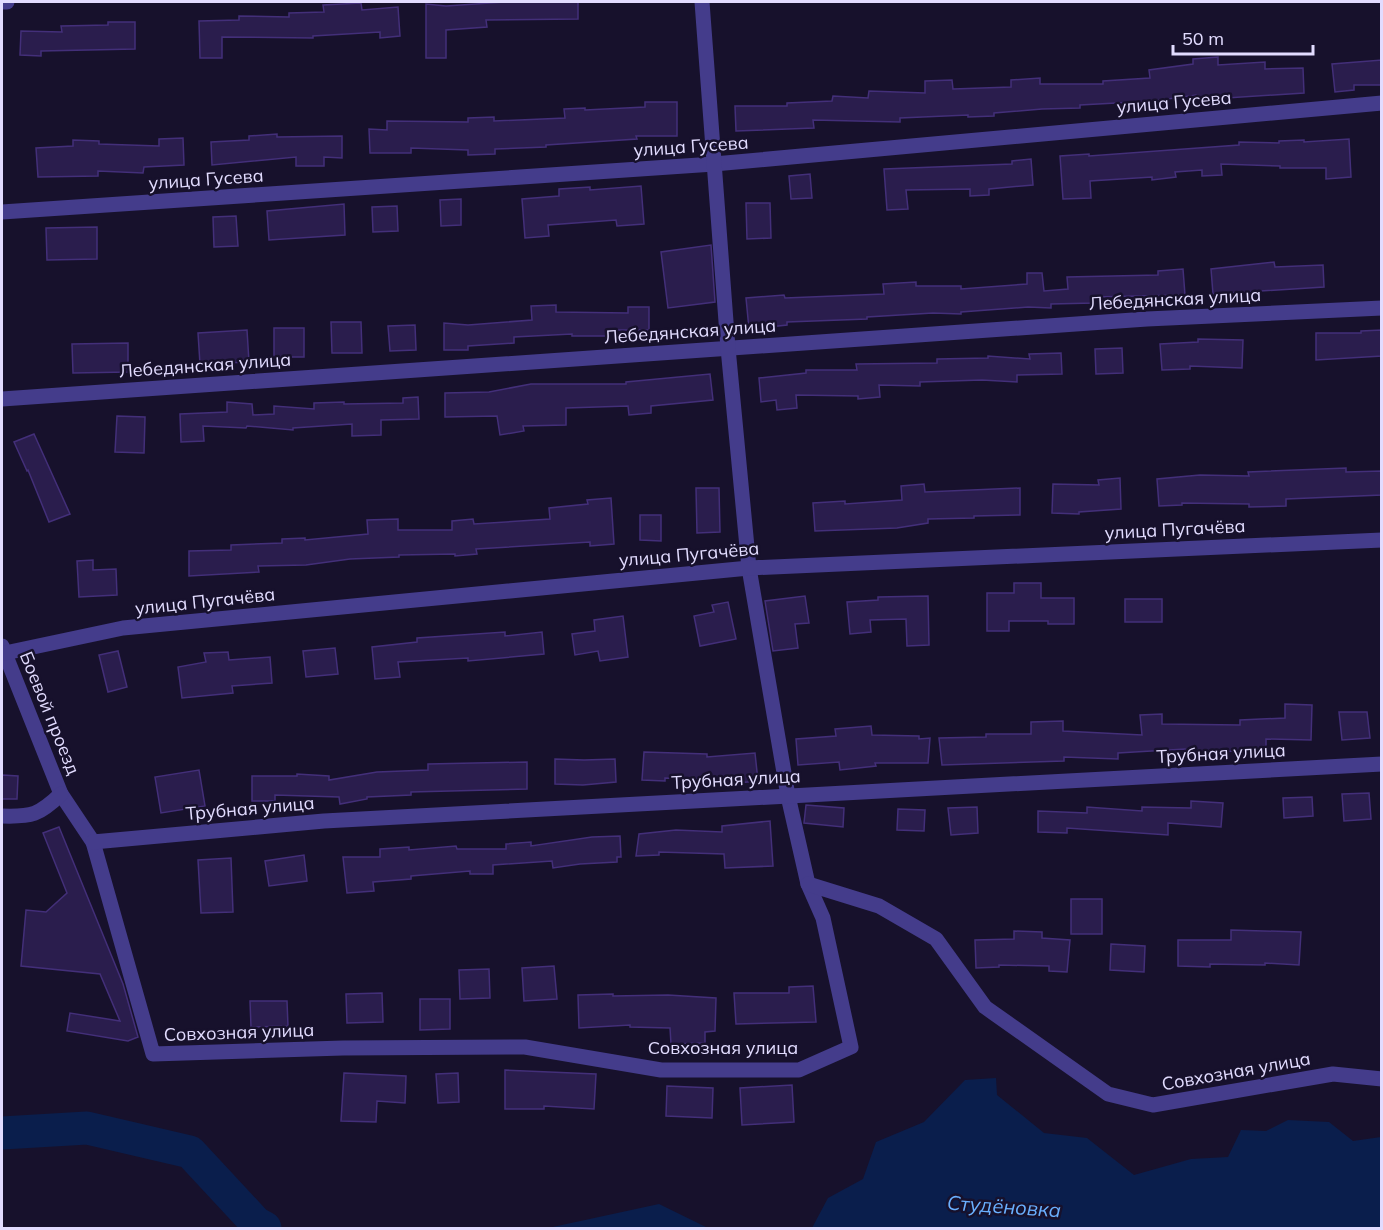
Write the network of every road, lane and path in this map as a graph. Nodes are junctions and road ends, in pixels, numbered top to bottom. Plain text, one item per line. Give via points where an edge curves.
1 (2, 2) edge
2 (7, 2) edge
3 (702, 2) edge
4 (1382, 103) edge
5 (714, 164) junction
6 (2, 212) edge
7 (1382, 308) edge
8 (728, 348) junction
9 (2, 399) edge
10 (1382, 540) edge
11 (748, 568) junction
12 (3, 650) edge
13 (1382, 764) edge
14 (62, 794) junction
15 (788, 796) junction
16 (2, 816) edge
17 (93, 842) junction
18 (808, 884) junction
19 (1382, 1079) edge

1 - 2 street
3 - 5 street
4 - 5 street, улица Гусева
5 - 6 street, улица Гусева
5 - 8 street
7 - 8 street, Лебедянская улица via 1147,319
8 - 9 street, Лебедянская улица
8 - 11 street
10 - 11 street, улица Пугачёва
11 - 12 street, улица Пугачёва via 123,628
11 - 15 street
12 - 14 street, Боевой проезд
13 - 15 street, Трубная улица
14 - 16 street via 27,817
14 - 17 street, Совхозная улица
15 - 17 street, Трубная улица via 324,821
15 - 18 street
17 - 18 street, Совхозная улица via 153,1054 525,1047 661,1070 799,1070 851,1047 823,918
18 - 19 street, Совхозная улица via 879,906 936,939 985,1007 1108,1094 1153,1105 1333,1074

